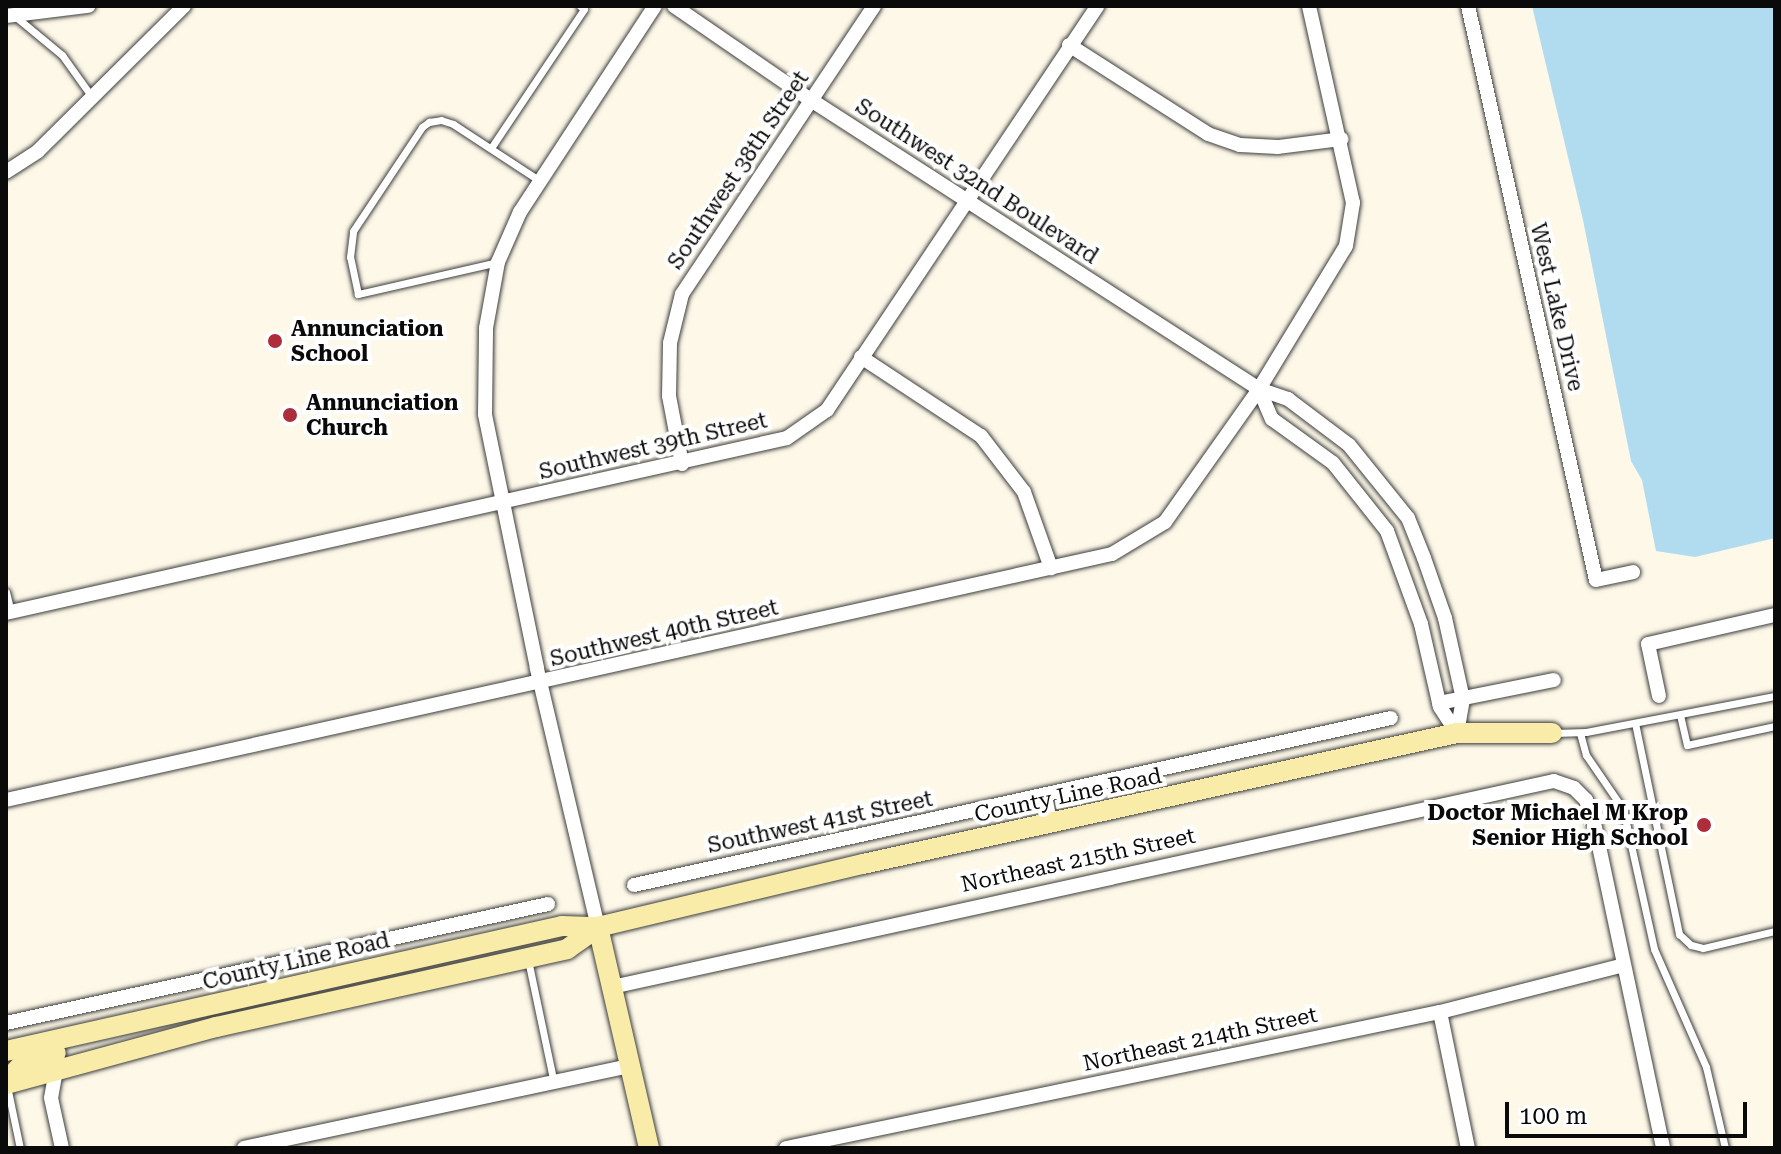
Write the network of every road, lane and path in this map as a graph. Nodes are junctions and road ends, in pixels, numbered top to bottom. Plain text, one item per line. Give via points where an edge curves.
1 (88, 6) edge
2 (184, 6) edge
3 (580, 6) edge
4 (655, 6) edge
5 (674, 6) edge
6 (874, 6) edge
7 (1097, 6) edge
8 (1309, 6) edge
9 (1468, 6) edge
10 (10, 16) edge
11 (1069, 45) junction
12 (92, 97) junction
13 (811, 100) junction
14 (1341, 139) junction
15 (491, 148) junction
16 (6, 172) edge
17 (540, 181) junction
18 (964, 200) junction
19 (498, 262) junction
20 (861, 357) junction
21 (1259, 389) junction
22 (682, 464) junction
23 (501, 501) junction
24 (1051, 568) junction
25 (1633, 572) dead end
26 (6, 592) edge
27 (8, 613) edge
28 (1775, 615) edge
29 (1554, 680) dead end
30 (541, 684) junction
31 (1659, 696) dead end
32 (1775, 696) edge
33 (1463, 699) junction
34 (1439, 703) junction
35 (1680, 715) junction
36 (1391, 718) dead end
37 (1635, 723) junction
38 (1775, 726) edge
39 (1457, 733) junction
40 (1552, 733) joint
41 (1580, 733) junction
42 (1048, 795) junction
43 (6, 800) edge
44 (1054, 822) junction
45 (634, 885) dead end
46 (548, 904) dead end
47 (598, 927) junction
48 (1775, 931) edge
49 (527, 958) junction
50 (1621, 966) junction
51 (612, 987) junction
52 (180, 1012) junction
53 (1440, 1012) junction
54 (36, 1017) junction
55 (6, 1023) edge
56 (42, 1043) junction
57 (6, 1051) edge
58 (631, 1066) junction
59 (56, 1070) junction
60 (554, 1083) junction
61 (6, 1084) edge
62 (843, 1142) edge
63 (20, 1148) edge
64 (62, 1148) edge
65 (244, 1148) edge
66 (649, 1148) edge
67 (786, 1148) edge
68 (1468, 1148) edge
69 (1663, 1148) edge
70 (1725, 1148) edge

1 - 10 street
2 - 12 street
3 - 15 lane via 584,9
4 - 17 street
5 - 13 street, Southwest 32nd Boulevard
6 - 13 street, Southwest 38th Street
7 - 11 street, Southwest 39th Street
8 - 14 street, Southwest 40th Street
9 - 25 street, West Lake Drive via 1596,580
10 - 12 lane via 62,55
11 - 14 street via 1208,134 1240,145 1278,147
11 - 18 street, Southwest 39th Street
12 - 16 street via 38,151
13 - 18 street, Southwest 32nd Boulevard
13 - 22 street, Southwest 38th Street via 682,294 669,356 669,396
14 - 21 street, Southwest 40th Street via 1353,203 1346,246
15 - 17 lane
15 - 19 lane via 441,120 422,127 353,231 350,257 358,294
17 - 19 street
18 - 20 street, Southwest 39th Street
18 - 21 street, Southwest 32nd Boulevard
19 - 23 street via 486,328 485,414
20 - 22 street, Southwest 39th Street via 827,410 809,426 787,438
20 - 24 street via 981,436 1024,492
21 - 24 street, Southwest 40th Street via 1165,522 1112,554
21 - 33 street, Southwest 32nd Boulevard via 1288,399 1349,445 1408,518 1445,618
21 - 34 street, Southwest 32nd Boulevard via 1272,419 1333,463 1387,531 1421,624
22 - 23 street, Southwest 39th Street
23 - 27 street, Southwest 39th Street
23 - 30 street
24 - 30 street, Southwest 40th Street
26 - 27 lane
28 - 31 street via 1648,644
29 - 33 street
30 - 43 street, Southwest 40th Street
30 - 47 street
32 - 35 lane
33 - 34 street
33 - 39 street, Southwest 32nd Boulevard
34 - 39 street, Southwest 32nd Boulevard
35 - 37 lane
35 - 38 lane via 1687,745
36 - 42 street, Southwest 41st Street
37 - 41 lane
37 - 48 lane via 1679,934 1703,948
39 - 40 street, County Line Road
39 - 44 street, County Line Road
40 - 41 lane
41 - 70 lane via 1586,755 1623,809 1654,949 1706,1067
42 - 44 lane
42 - 45 street, Southwest 41st Street
44 - 47 street, County Line Road
46 - 54 street
47 - 49 street, County Line Road via 567,949
47 - 51 street
47 - 52 street, County Line Road via 562,926
49 - 59 street, County Line Road via 216,1027
49 - 60 lane
50 - 51 street, Northeast 215th Street via 1593,818 1574,788 1554,781
50 - 53 street, Northeast 214th Street
50 - 69 street
51 - 58 street
52 - 56 street, County Line Road
52 - 61 street via 170,1022 24,1062
53 - 62 street, Northeast 214th Street
53 - 68 street
54 - 55 street
54 - 56 street
56 - 57 street, County Line Road
58 - 60 street
58 - 66 street
59 - 61 street
59 - 64 street via 51,1098
60 - 65 street
61 - 63 lane
62 - 67 street, Northeast 214th Street

